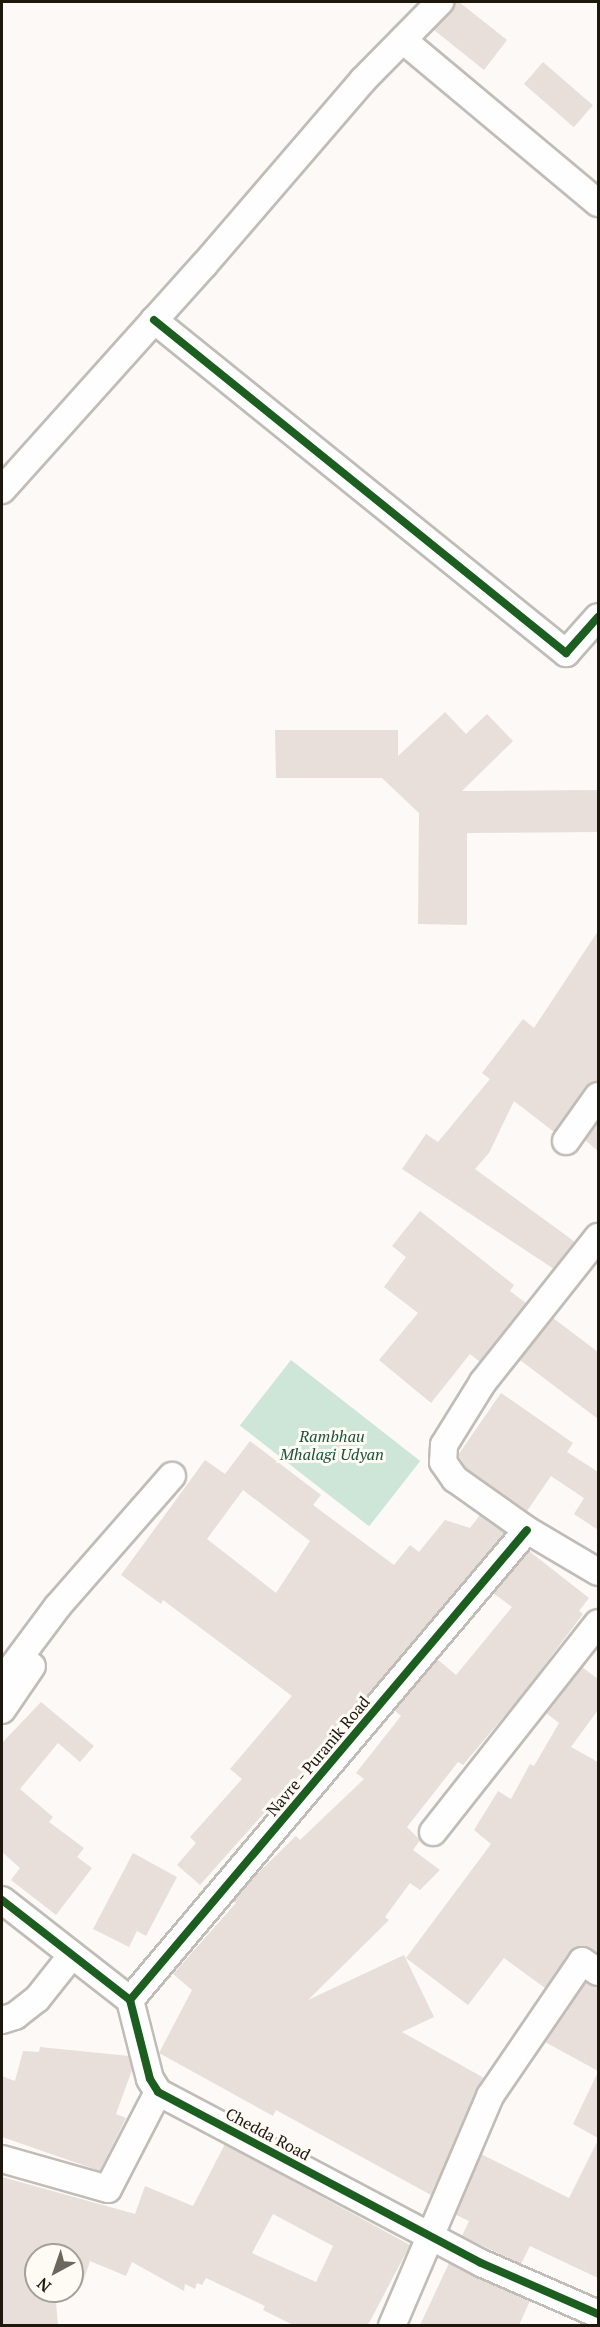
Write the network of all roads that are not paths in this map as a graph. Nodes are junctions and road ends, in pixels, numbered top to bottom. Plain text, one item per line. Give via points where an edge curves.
1 (432, 11) edge
2 (404, 39) junction
3 (598, 203) edge
4 (154, 320) junction
5 (2, 490) edge
6 (598, 617) edge
7 (598, 1096) edge
8 (566, 1141) dead end
9 (598, 1237) edge
10 (172, 1476) dead end
11 (527, 1530) junction
12 (598, 1572) edge
13 (598, 1623) edge
14 (59, 1629) dead end
15 (2, 1681) edge
16 (2, 1710) edge
17 (433, 1832) dead end
18 (2, 1900) edge
19 (72, 1955) junction
20 (598, 1972) edge
21 (130, 2001) junction
22 (2, 2020) edge
23 (158, 2092) junction
24 (2, 2159) edge
25 (430, 2235) junction
26 (598, 2314) edge
27 (392, 2325) edge

1 - 2 street
2 - 3 street
2 - 4 street via 363,80
4 - 5 street
4 - 6 street via 566,653
7 - 8 street
9 - 11 street via 483,1382 444,1444 443,1462 455,1479
10 - 15 street via 58,1606
11 - 12 street
11 - 21 street, Navre - Puranik Road
13 - 17 street
14 - 16 street
18 - 19 street
19 - 21 street
19 - 22 street via 37,1999 15,2016
20 - 25 street via 582,1961 490,2096
21 - 23 street via 150,2079
23 - 24 street via 108,2189
23 - 25 street, Chedda Road
25 - 26 street, Chedda Road via 482,2263
25 - 27 street

